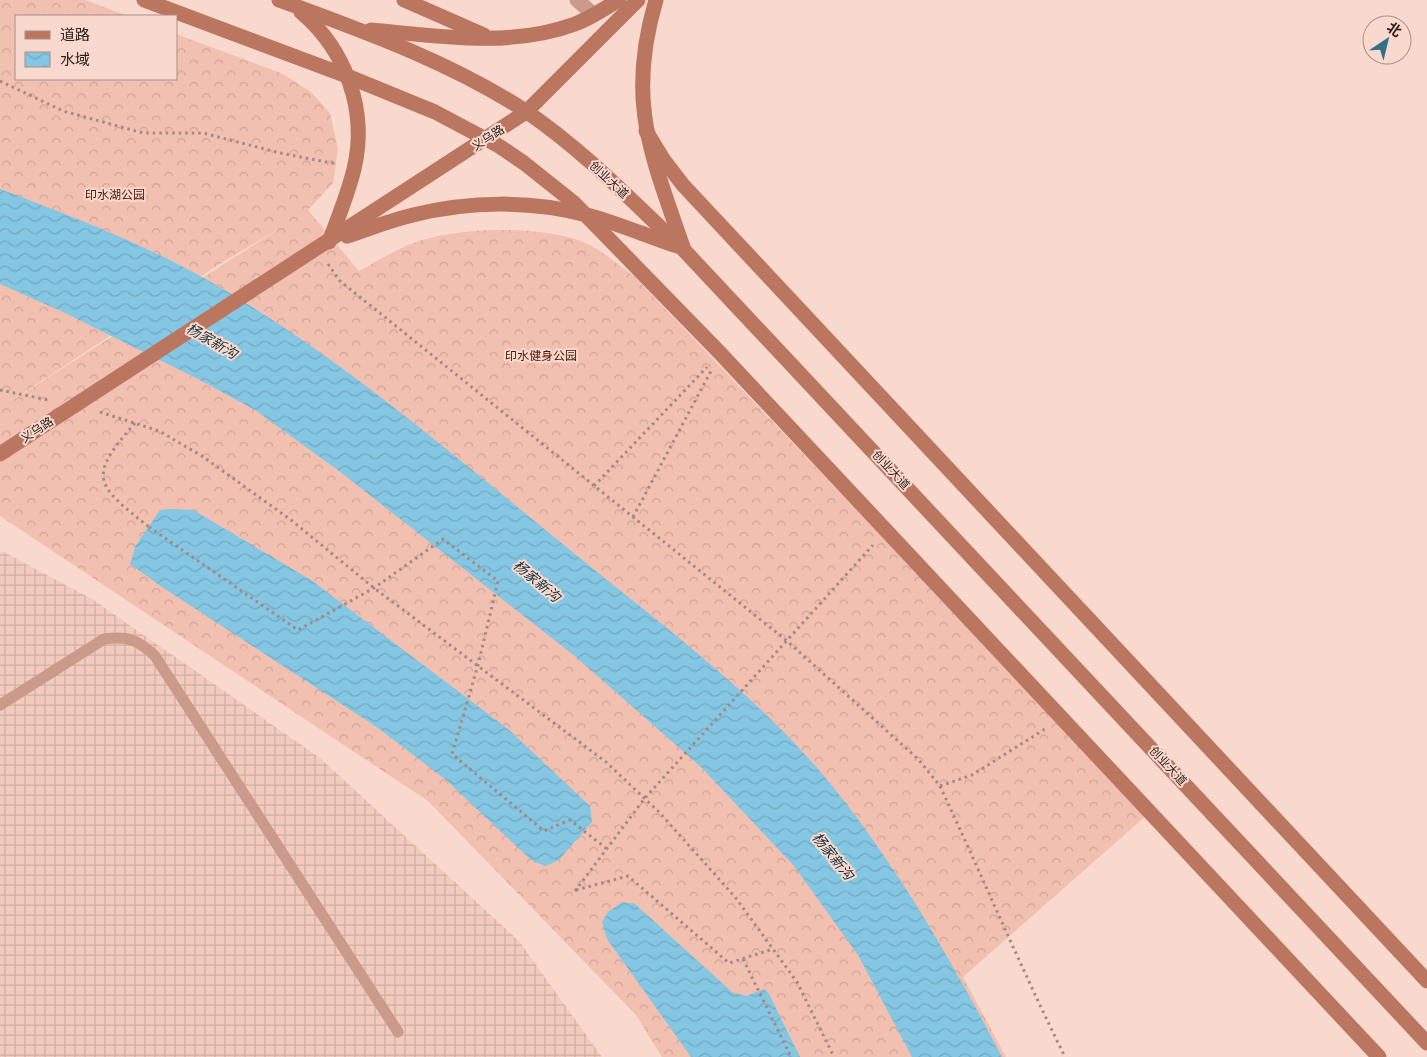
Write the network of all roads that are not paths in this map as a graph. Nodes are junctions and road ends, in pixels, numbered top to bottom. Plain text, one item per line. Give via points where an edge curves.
1 (144, 0) edge
2 (278, 0) edge
3 (404, 0) edge
4 (577, 0) edge
5 (619, 0) edge
6 (638, 0) edge
7 (656, 0) edge
8 (293, 5) junction
9 (594, 15) junction
10 (354, 28) junction
11 (490, 38) junction
12 (347, 76) junction
13 (526, 112) junction
14 (646, 131) junction
15 (486, 139) junction
16 (587, 215) junction
17 (323, 246) junction
18 (683, 249) junction
19 (0, 454) edge
20 (0, 706) edge
21 (1427, 981) edge
22 (398, 1032) dead end
23 (1427, 1043) edge
24 (1379, 1057) edge

1 - 12 main road
2 - 8 main road, 创业大道
3 - 11 main road
4 - 9 street
5 - 9 main road
6 - 13 main road, 义乌路
7 - 14 main road via 642,67
8 - 10 main road, 创业大道
8 - 12 main road via 326,37
9 - 11 main road via 535,35
10 - 11 main road
10 - 13 main road, 创业大道 via 458,74
12 - 15 main road via 428,109
12 - 17 main road via 357,120 358,148 354,168
13 - 15 main road, 义乌路
13 - 18 main road, 创业大道 via 599,170
14 - 18 main road
14 - 21 main road via 684,185
15 - 16 main road via 524,163
15 - 17 main road, 义乌路
16 - 17 main road via 530,206 466,206 411,215
16 - 18 main road
16 - 24 main road via 1064,718
17 - 19 main road, 义乌路
18 - 23 main road, 创业大道
20 - 22 lane via 104,639 121,637 140,642 155,656

